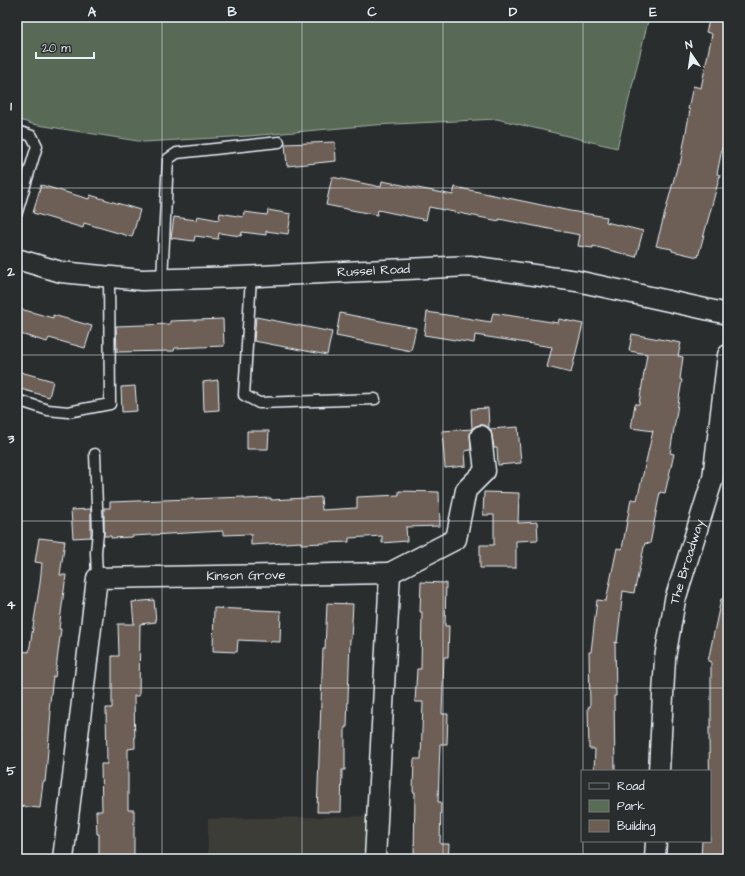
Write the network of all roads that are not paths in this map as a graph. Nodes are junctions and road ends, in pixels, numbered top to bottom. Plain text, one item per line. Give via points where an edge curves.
1 (17, 131) edge
2 (279, 142) dead end
3 (17, 212) edge
4 (17, 259) edge
5 (110, 277) junction
6 (250, 277) junction
7 (162, 280) junction
8 (728, 314) edge
9 (728, 354) edge
10 (375, 399) dead end
11 (17, 400) edge
12 (481, 436) dead end
13 (95, 454) dead end
14 (720, 480) edge
15 (390, 573) junction
16 (97, 578) junction
17 (659, 770) edge
18 (656, 842) edge
19 (62, 859) edge
20 (375, 859) edge
21 (655, 859) edge

1 - 3 lane via 32,136 37,146
2 - 7 lane via 176,153 168,159
4 - 5 street, Russel Road via 61,272
5 - 7 street, Russel Road
5 - 11 lane via 110,404 68,412 48,410
6 - 7 street, Russel Road
6 - 8 street, Russel Road via 470,266 577,281
6 - 10 lane via 244,395 259,403
9 - 14 street, The Broadway
12 - 15 street via 485,471 466,490 456,539
13 - 16 lane
14 - 17 street, The Broadway via 675,600 665,658
15 - 16 street, Kinson Grove
15 - 20 street
16 - 19 street
18 - 21 street

